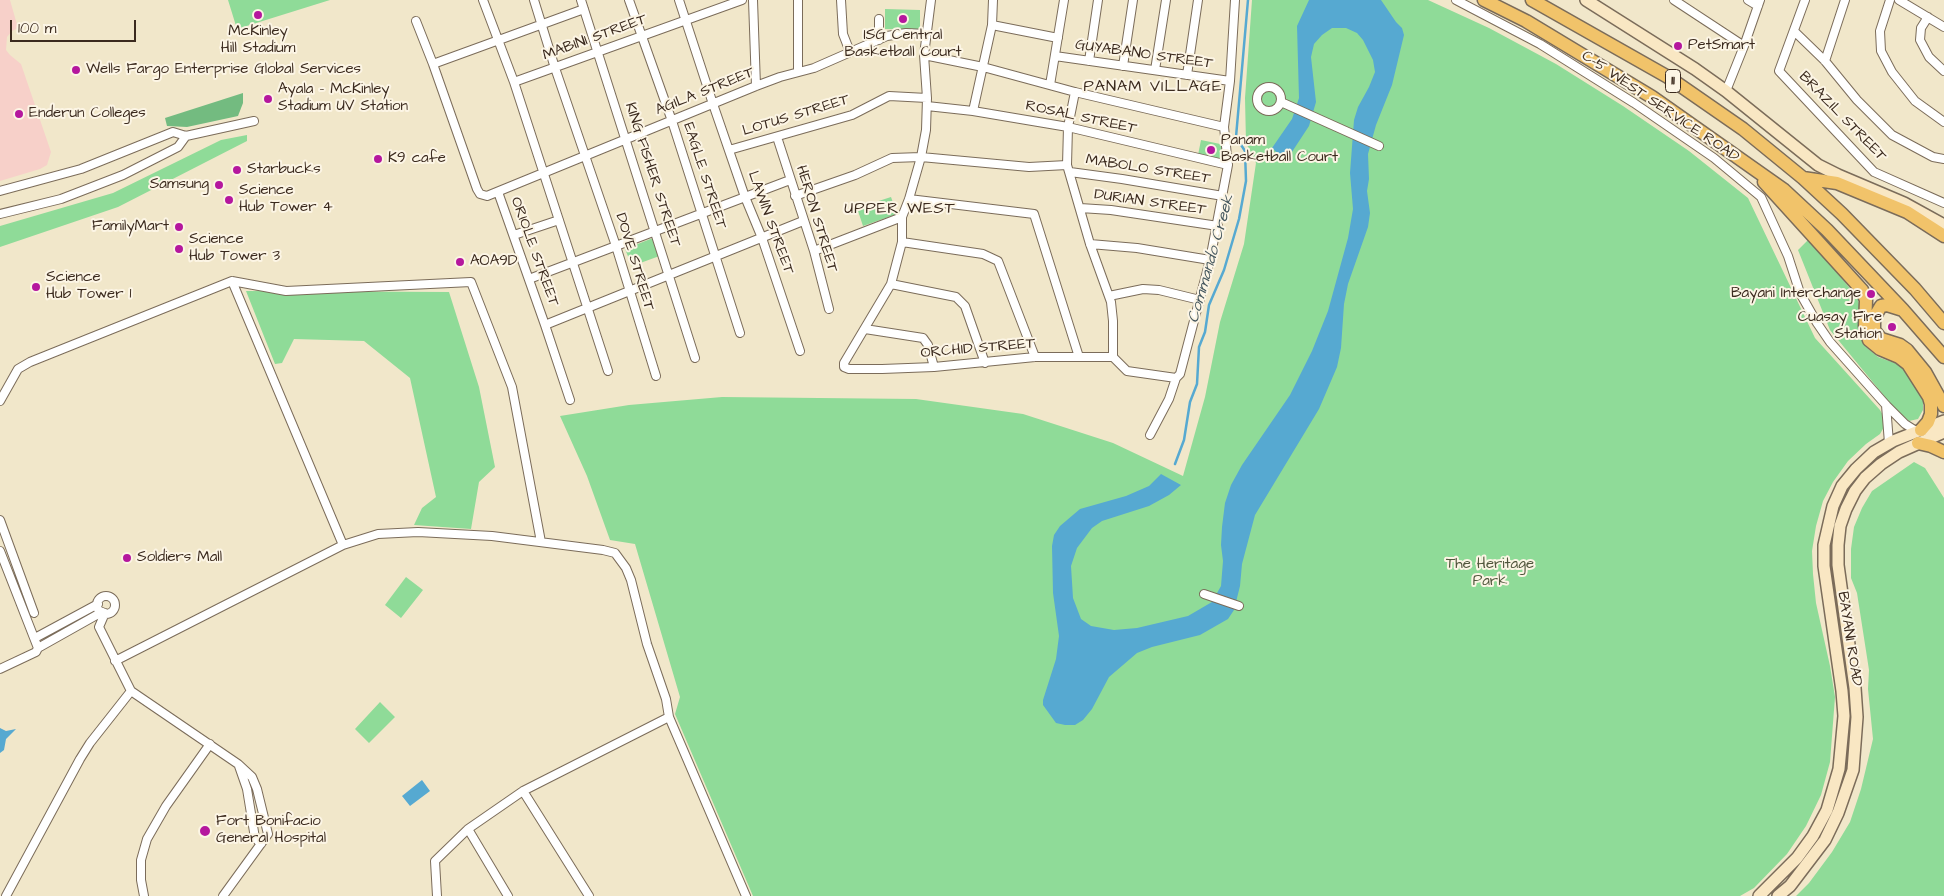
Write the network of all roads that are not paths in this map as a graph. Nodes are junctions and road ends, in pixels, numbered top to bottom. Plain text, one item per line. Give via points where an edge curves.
1 (483, 0) edge
2 (534, 0) edge
3 (581, 0) edge
4 (629, 0) edge
5 (679, 0) edge
6 (742, 0) edge
7 (753, 0) edge
8 (798, 0) edge
9 (842, 0) edge
10 (931, 0) edge
11 (993, 0) edge
12 (1064, 0) edge
13 (1098, 0) edge
14 (1133, 0) edge
15 (1166, 0) edge
16 (1198, 0) edge
17 (1235, 0) edge
18 (1456, 0) edge
19 (1484, 0) edge
20 (1532, 0) edge
21 (1674, 0) edge
22 (1748, 0) edge
23 (1805, 0) edge
24 (1845, 0) edge
25 (1890, 0) edge
26 (1899, 0) edge
27 (1594, 2) edge
28 (1759, 3) edge
29 (584, 9) junction
30 (1928, 18) junction
31 (878, 19) dead end
32 (686, 20) junction
33 (416, 21) dead end
34 (542, 24) junction
35 (992, 25) junction
36 (1944, 27) edge
37 (1794, 31) junction
38 (926, 34) junction
39 (642, 36) junction
40 (1058, 38) junction
41 (499, 39) junction
42 (880, 40) junction
43 (1744, 46) junction
44 (598, 52) junction
45 (850, 52) junction
46 (924, 55) junction
47 (1055, 56) junction
48 (1089, 61) junction
49 (1825, 61) junction
50 (433, 64) junction
51 (983, 66) junction
52 (1123, 66) junction
53 (555, 68) junction
54 (1156, 70) junction
55 (1944, 71) edge
56 (798, 72) junction
57 (1187, 75) junction
58 (1230, 81) junction
59 (514, 82) junction
60 (1050, 85) junction
61 (756, 86) junction
62 (1726, 91) junction
63 (1075, 92) junction
64 (927, 102) junction
65 (1282, 103) dead end
66 (713, 104) junction
67 (972, 111) junction
68 (672, 120) junction
69 (254, 121) dead end
70 (1944, 122) edge
71 (1068, 127) junction
72 (1224, 127) junction
73 (186, 136) junction
74 (777, 137) junction
75 (626, 139) junction
76 (1379, 146) dead end
77 (729, 150) junction
78 (586, 156) junction
79 (921, 157) junction
80 (1741, 159) junction
81 (1944, 159) edge
82 (1228, 164) junction
83 (1068, 168) junction
84 (545, 173) junction
85 (1803, 178) junction
86 (790, 180) junction
87 (0, 191) edge
88 (498, 192) junction
89 (1820, 194) junction
90 (795, 196) junction
91 (1223, 196) junction
92 (745, 197) junction
93 (910, 199) junction
94 (1944, 203) edge
95 (1080, 208) junction
96 (1806, 210) junction
97 (0, 214) edge
98 (703, 214) junction
99 (902, 217) junction
100 (559, 220) junction
101 (804, 221) junction
102 (1944, 225) edge
103 (1218, 226) junction
104 (656, 231) junction
105 (514, 235) junction
106 (1944, 236) edge
107 (762, 238) junction
108 (902, 242) junction
109 (1090, 244) junction
110 (616, 246) junction
111 (814, 251) junction
112 (716, 256) junction
113 (1210, 260) junction
114 (572, 263) junction
115 (670, 275) junction
116 (529, 279) junction
117 (232, 281) junction
118 (891, 284) junction
119 (629, 291) junction
120 (1109, 296) junction
121 (1200, 300) junction
122 (586, 308) junction
123 (829, 309) dead end
124 (1903, 310) junction
125 (1944, 323) edge
126 (545, 325) junction
127 (865, 329) junction
128 (740, 333) dead end
129 (800, 352) dead end
130 (1079, 357) junction
131 (695, 358) dead end
132 (1035, 358) junction
133 (1113, 358) junction
134 (1944, 358) edge
135 (985, 363) junction
136 (934, 367) junction
137 (608, 372) dead end
138 (656, 376) dead end
139 (1178, 376) junction
140 (570, 400) dead end
141 (0, 401) edge
142 (1886, 405) junction
143 (1944, 406) edge
144 (1944, 421) edge
145 (1944, 432) edge
146 (1150, 434) dead end
147 (1919, 435) junction
148 (1889, 443) junction
149 (1944, 452) edge
150 (0, 520) edge
151 (541, 542) junction
152 (343, 545) junction
153 (0, 551) edge
154 (1204, 594) dead end
155 (98, 604) junction
156 (1239, 606) dead end
157 (34, 613) dead end
158 (103, 613) junction
159 (35, 638) junction
160 (38, 648) junction
161 (115, 661) junction
162 (0, 669) edge
163 (131, 691) junction
164 (669, 717) junction
165 (210, 744) junction
166 (1841, 744) junction
167 (1856, 746) junction
168 (238, 764) junction
169 (523, 791) junction
170 (468, 829) junction
171 (261, 844) junction
172 (1781, 876) junction
173 (1790, 886) junction
174 (6, 896) edge
175 (144, 896) edge
176 (223, 896) edge
177 (437, 896) edge
178 (508, 896) edge
179 (589, 896) edge
180 (746, 896) edge
181 (1758, 896) edge
182 (1778, 896) edge

1 - 41 street
2 - 34 street, DOVE STREET
3 - 29 street, KING FISHER STREET
4 - 39 street, EAGLE STREET
5 - 32 street, LAWIN STREET
6 - 32 street, MABINI STREET
7 - 61 street
8 - 56 street
9 - 45 street via 843,34
10 - 38 street
11 - 35 street
12 - 40 street
13 - 48 street
14 - 52 street
15 - 54 street
16 - 57 street
17 - 58 street
18 - 142 street, C-5 WEST SERVICE ROAD via 1540,44 1634,103 1714,158 1760,197 1788,256 1800,293 1817,323
19 - 80 main road, 11 via 1652,97
20 - 85 main road, 11 via 1668,77 1743,129
21 - 43 street
22 - 28 street
23 - 37 street
24 - 49 street
25 - 70 street via 1880,31 1881,51 1892,72 1915,101
26 - 30 street
27 - 62 main road
28 - 43 street
29 - 34 street
29 - 44 street, KING FISHER STREET
30 - 36 street
30 - 55 street via 1921,28 1920,40 1929,57
31 - 42 street
32 - 39 street, MABINI STREET
32 - 66 street, LAWIN STREET
33 - 50 street, ORIOLE STREET
34 - 41 street
34 - 53 street, DOVE STREET
35 - 40 street
35 - 51 street
37 - 49 street
37 - 94 street, BRAZIL STREET via 1779,71 1874,172
38 - 42 street, AGILA STREET via 906,33
38 - 46 street
39 - 44 street, MABINI STREET
39 - 68 street, EAGLE STREET
40 - 47 street
41 - 50 street
41 - 59 street
42 - 45 street, AGILA STREET
43 - 62 street
44 - 53 street, MABINI STREET
44 - 75 street, KING FISHER STREET
45 - 56 street, AGILA STREET
46 - 51 street
46 - 64 street
47 - 48 street, GUYABANO STREET
47 - 60 street
48 - 52 street, GUYABANO STREET
49 - 81 street via 1892,135 1933,157
50 - 88 street, ORIOLE STREET via 477,189 487,196
51 - 60 street
51 - 67 street
52 - 54 street, GUYABANO STREET
53 - 59 street, MABINI STREET
53 - 78 street, DOVE STREET
54 - 57 street, GUYABANO STREET
56 - 61 street, AGILA STREET
57 - 58 street, GUYABANO STREET
58 - 72 street
59 - 84 street
60 - 63 street
61 - 66 street, AGILA STREET
62 - 102 main road via 1818,165 1904,202
63 - 71 street
63 - 72 street
64 - 67 street, ROSAL STREET
64 - 74 street, LOTUS STREET via 889,96 852,115
64 - 79 street
65 - 76 street
66 - 68 street, AGILA STREET
66 - 77 street, LAWIN STREET
67 - 71 street, ROSAL STREET
68 - 75 street, AGILA STREET
68 - 98 street, EAGLE STREET
69 - 73 street
71 - 82 street, ROSAL STREET
71 - 83 street
72 - 82 street
73 - 87 street via 173,132 76,170
73 - 97 street via 178,147 123,175 61,199
74 - 77 street, LOTUS STREET
74 - 86 street, HERON STREET
75 - 78 street, AGILA STREET
75 - 104 street, KING FISHER STREET
77 - 92 street, LAWIN STREET
78 - 84 street, AGILA STREET
78 - 110 street, DOVE STREET
79 - 83 street, MABOLO STREET
79 - 90 street, MABOLO STREET via 892,158
79 - 93 street
80 - 96 main road, 11
80 - 147 main road via 1860,286 1866,300 1865,326 1869,340 1908,364 1932,404 1928,422
82 - 91 street
83 - 91 street, MABOLO STREET
83 - 95 street
84 - 88 street, AGILA STREET
84 - 100 street
85 - 89 main road, 11
85 - 106 main road via 1837,184 1881,201 1917,218
86 - 90 street, HERON STREET
86 - 92 street
88 - 105 street, ORIOLE STREET
89 - 96 main road
89 - 125 main road, 11 via 1915,288
90 - 101 street, HERON STREET
91 - 103 street
92 - 98 street
92 - 107 street, LAWIN STREET
93 - 99 street
93 - 130 street via 1034,214
95 - 103 street, DURIAN STREET
95 - 109 street
96 - 124 main road, 11
98 - 104 street
98 - 112 street, EAGLE STREET
99 - 108 street
99 - 111 street
100 - 105 street
100 - 114 street
101 - 107 street
101 - 111 street, HERON STREET
103 - 113 street
104 - 110 street
104 - 115 street, KING FISHER STREET
105 - 116 street, ORIOLE STREET
107 - 112 street
107 - 129 street, LAWIN STREET
108 - 118 street
108 - 132 street via 983,254 998,261
109 - 113 street
109 - 120 street
110 - 114 street
110 - 119 street, DOVE STREET
111 - 123 street, HERON STREET
112 - 115 street
112 - 128 street, EAGLE STREET
113 - 121 street
114 - 116 street
114 - 122 street
115 - 119 street
115 - 131 street, KING FISHER STREET
116 - 126 street, ORIOLE STREET
117 - 141 street via 30,362 18,369
117 - 151 street via 286,290 471,282 512,387
117 - 152 street
118 - 127 street
118 - 135 street via 956,297 965,306
119 - 122 street
119 - 138 street, DOVE STREET
120 - 121 street via 1143,289
120 - 133 street
121 - 139 street
122 - 126 street
122 - 137 street
124 - 134 main road, 11
124 - 143 main road via 1881,306 1874,318 1874,330 1881,339 1907,350 1926,372
126 - 140 street, ORIOLE STREET
127 - 136 street via 923,338
127 - 136 street, ORCHID STREET via 844,367
130 - 132 street, ORCHID STREET
130 - 133 street, ORCHID STREET
132 - 135 street, ORCHID STREET
133 - 139 street via 1127,371
135 - 136 street, ORCHID STREET
139 - 146 street
142 - 147 street, C-5 WEST SERVICE ROAD
142 - 148 street
144 - 147 main road, BAYANI ROAD
145 - 147 main road, BAYANI ROAD
147 - 148 main road, BAYANI ROAD
147 - 149 main road
147 - 167 main road, BAYANI ROAD via 1865,478 1855,491 1840,526 1838,574 1855,688
148 - 166 main road, BAYANI ROAD via 1867,458 1842,486 1833,506 1824,545 1825,585 1842,691
150 - 157 street
151 - 152 street via 492,536 391,532
151 - 164 street via 614,553 626,568
152 - 161 street
153 - 159 street
154 - 156 street
155 - 158 street
155 - 158 street via 106,596 114,600 113,611
155 - 159 street
158 - 160 street
158 - 161 street via 99,627
159 - 160 street
160 - 162 street via 36,652
161 - 163 street
163 - 165 street
163 - 174 street via 80,759
164 - 169 street
164 - 180 street
165 - 168 street
165 - 175 street via 147,839 141,860
166 - 167 street
166 - 172 main road, BAYANI ROAD via 1839,770 1827,810 1813,836
167 - 173 main road, BAYANI ROAD via 1853,770 1838,813 1825,840
168 - 171 street via 247,789 255,838
168 - 171 street via 252,776 257,789 268,834
169 - 170 street
169 - 179 street
170 - 177 street via 435,861
170 - 178 street
171 - 176 street
172 - 173 street
172 - 181 main road, BAYANI ROAD
173 - 182 main road, BAYANI ROAD

